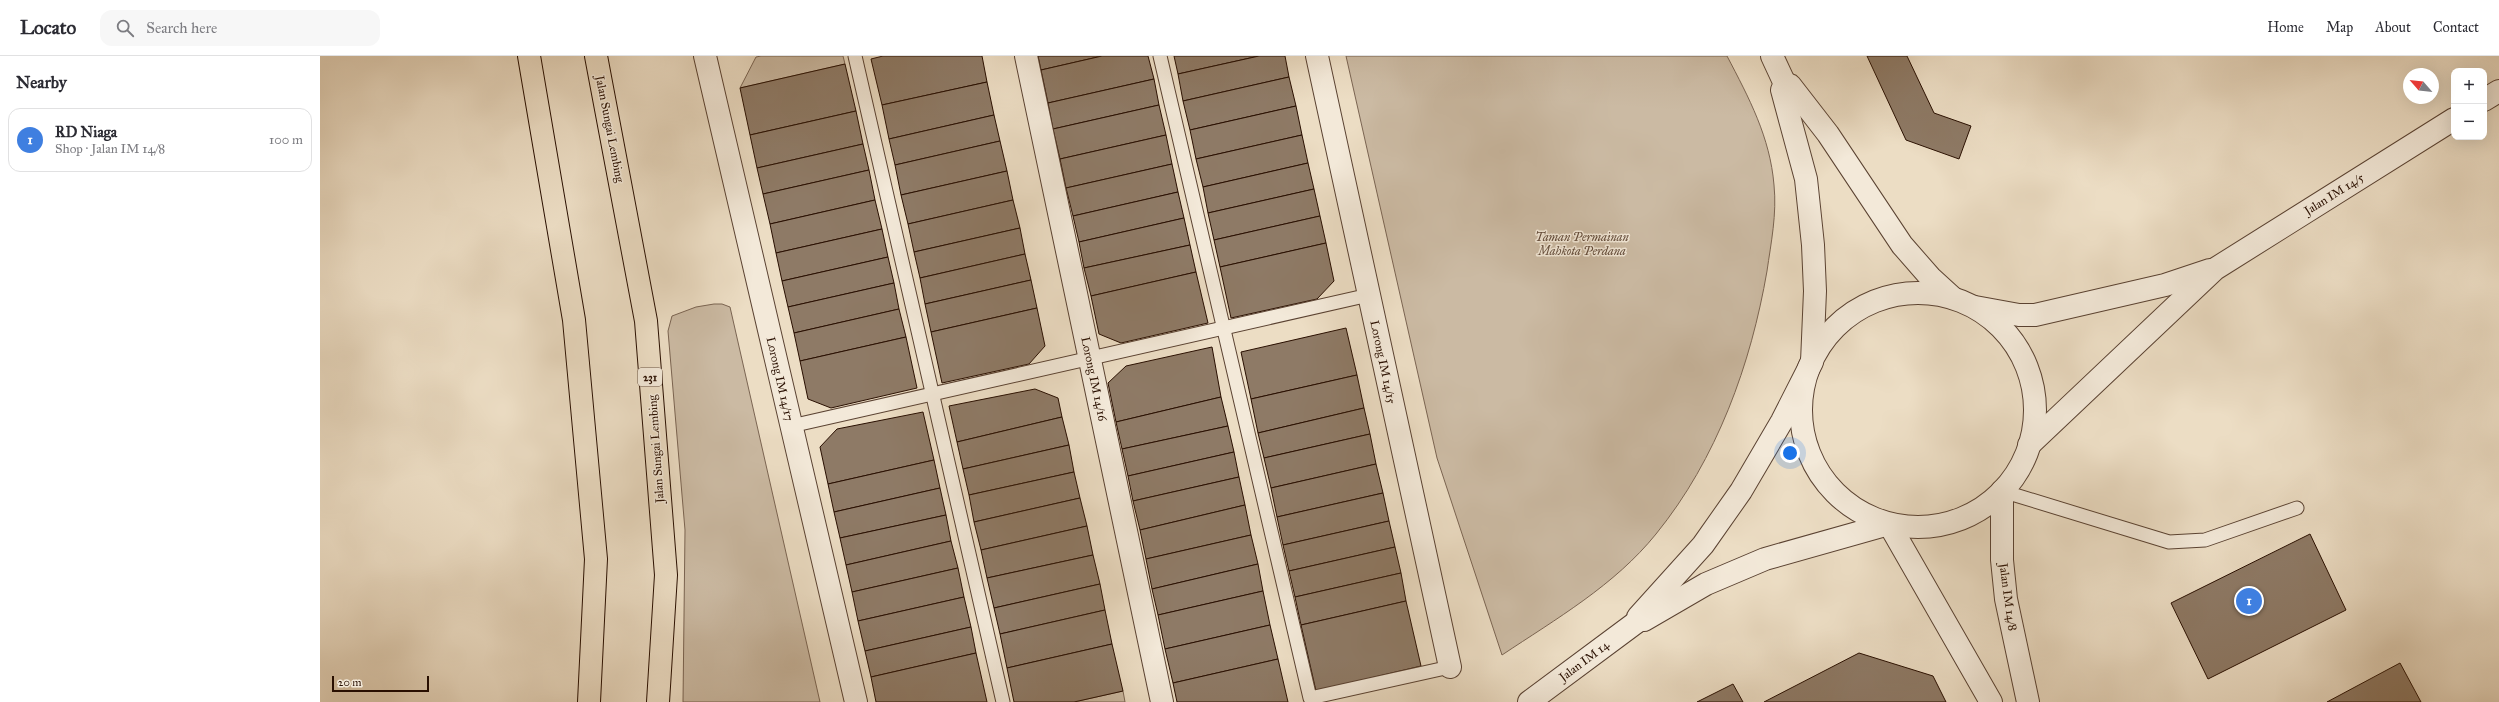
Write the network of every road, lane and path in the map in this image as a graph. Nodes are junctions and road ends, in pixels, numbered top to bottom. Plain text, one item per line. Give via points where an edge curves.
1 (529, 56) edge
2 (596, 56) edge
3 (705, 56) edge
4 (855, 56) edge
5 (1026, 56) edge
6 (1160, 56) edge
7 (1317, 56) edge
8 (1772, 56) edge
9 (1785, 84) junction
10 (2499, 91) edge
11 (2487, 98) edge
12 (2451, 121) edge
13 (2215, 269) junction
14 (1369, 295) junction
15 (1953, 298) junction
16 (1975, 307) junction
17 (1224, 328) junction
18 (1090, 358) junction
19 (1812, 362) junction
20 (933, 394) junction
21 (791, 426) junction
22 (2029, 445) junction
23 (2002, 491) junction
24 (2297, 508) dead end
25 (1889, 524) junction
26 (1638, 621) junction
27 (1450, 667) joint
28 (589, 702) edge
29 (658, 702) edge
30 (856, 702) edge
31 (1003, 702) edge
32 (1162, 702) edge
33 (1529, 702) edge
34 (1991, 702) edge
35 (2028, 702) edge

1 - 28 main road via 575,336 596,559
2 - 29 main road, Jalan Sungai Lembing / 231 via 646,321 666,575
3 - 21 street, Lorong IM 14/17
4 - 20 lane
5 - 18 street, Lorong IM 14/16
6 - 17 lane
7 - 14 street, Lorong IM 14/15
8 - 9 street
9 - 15 street via 1790,85 1828,134 1902,245 1930,277
9 - 19 street via 1782,90 1806,179 1813,245 1815,291
10 - 11 street
12 - 13 street, Jalan IM 14/5
13 - 16 street via 2165,284 2035,315 2019,315
13 - 22 street
14 - 17 lane
14 - 27 street, Lorong IM 14/15
15 - 16 street
15 - 19 street via 1929,293 1905,294 1882,299 1840,324 1824,341
16 - 22 street via 1996,323 2014,343 2026,366 2033,392 2034,418
17 - 18 lane
17 - 27 lane via 1310,698
18 - 20 lane
18 - 32 street, Lorong IM 14/16
19 - 25 street via 1803,388 1801,418 1807,447 1819,474 1838,497 1862,514
19 - 26 street via 1782,421 1737,496 1703,545 1638,617
20 - 21 lane
20 - 31 lane
21 - 30 street, Lorong IM 14/17
22 - 23 street via 2019,469
23 - 24 lane via 2169,542 2205,540
23 - 25 street via 1981,509 1957,521 1930,527
23 - 35 street, Jalan IM 14/8 via 2002,560 2006,599
25 - 26 street via 1764,559 1706,584 1641,622
25 - 34 street
26 - 33 street, Jalan IM 14

